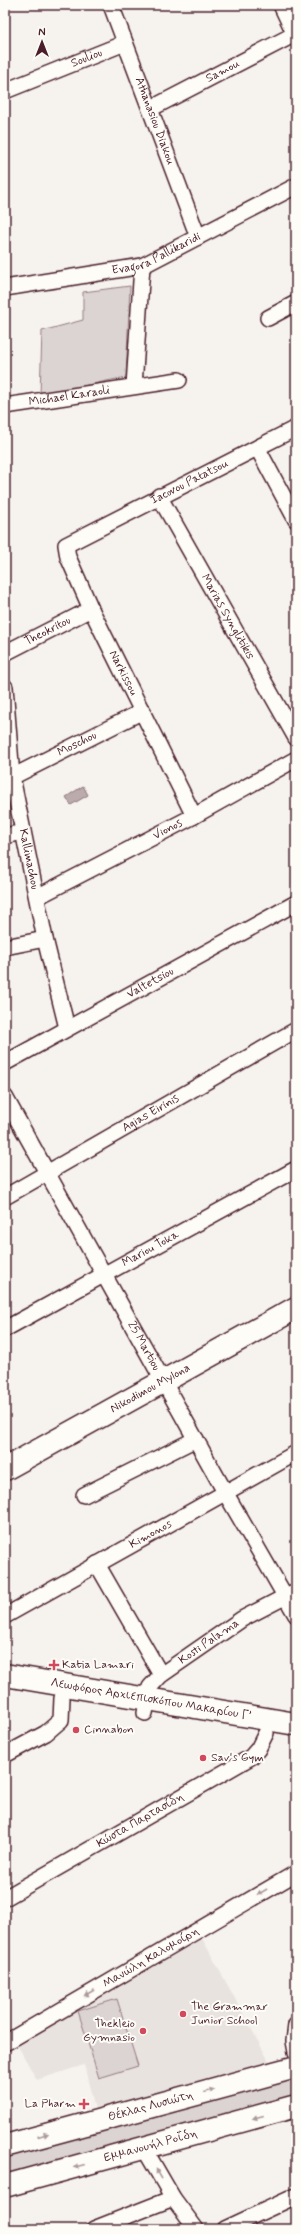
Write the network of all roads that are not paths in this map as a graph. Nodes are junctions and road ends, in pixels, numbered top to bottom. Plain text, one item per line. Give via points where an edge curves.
1 (111, 5) edge
2 (281, 5) edge
3 (295, 35) edge
4 (124, 43) junction
5 (5, 91) edge
6 (150, 109) junction
7 (296, 186) edge
8 (198, 237) junction
9 (142, 266) junction
10 (5, 288) edge
11 (296, 303) edge
12 (268, 318) dead end
13 (179, 380) dead end
14 (134, 386) junction
15 (5, 406) edge
16 (296, 428) edge
17 (258, 449) junction
18 (159, 496) junction
19 (296, 520) edge
20 (83, 538) joint
21 (91, 609) junction
22 (5, 653) edge
23 (5, 687) edge
24 (143, 711) junction
25 (296, 738) edge
26 (296, 758) edge
27 (12, 777) junction
28 (194, 816) junction
29 (23, 832) junction
30 (5, 836) edge
31 (37, 897) junction
32 (296, 903) edge
33 (45, 939) junction
34 (5, 947) edge
35 (66, 1028) junction
36 (296, 1030) edge
37 (5, 1063) edge
38 (5, 1096) edge
39 (296, 1169) edge
40 (47, 1173) junction
41 (5, 1197) edge
42 (105, 1274) junction
43 (296, 1308) edge
44 (5, 1329) edge
45 (164, 1382) junction
46 (196, 1439) junction
47 (296, 1453) edge
48 (5, 1469) edge
49 (225, 1492) junction
50 (84, 1495) dead end
51 (96, 1564) junction
52 (290, 1594) edge
53 (296, 1615) edge
54 (5, 1616) edge
55 (5, 1675) edge
56 (161, 1675) junction
57 (5, 1689) edge
58 (62, 1698) junction
59 (146, 1706) junction
60 (296, 1724) edge
61 (266, 1733) junction
62 (296, 1738) edge
63 (5, 1755) edge
64 (296, 1873) edge
65 (5, 1898) edge
66 (296, 2025) edge
67 (5, 2043) edge
68 (296, 2052) edge
69 (296, 2067) edge
70 (296, 2106) edge
71 (5, 2146) edge
72 (144, 2148) junction
73 (5, 2186) edge
74 (296, 2196) edge
75 (173, 2198) junction
76 (94, 2229) edge
77 (196, 2229) edge
78 (226, 2229) edge

1 - 4 street, Athanasiou Diakou
2 - 3 street
3 - 6 street, Samou
4 - 5 street, Souliou
4 - 6 street, Athanasiou Diakou
6 - 8 street, Athanasiou Diakou
7 - 8 street, Evagora Pallikaridi
8 - 9 street, Evagora Pallikaridi
9 - 10 street, Evagora Pallikaridi
9 - 14 street
11 - 12 street
13 - 14 street, Michael Karaoli
14 - 15 street, Michael Karaoli
16 - 17 street, Iacovou Patatsou
17 - 18 street, Iacovou Patatsou
17 - 19 street
18 - 20 street, Iacovou Patatsou
18 - 25 street, Marias Synglitikis
20 - 21 street, Narkissou via 66,546 68,557
21 - 22 street, Theokritou
21 - 24 street, Narkissou
23 - 27 street, Kallimachou
24 - 27 street, Moschou
24 - 28 street, Narkissou
26 - 28 street, Vionos
27 - 29 street, Kallimachou
28 - 31 street, Vionos
29 - 30 street
29 - 31 street, Kallimachou
31 - 33 street, Kallimachou
32 - 35 street, Valtetsiou
33 - 34 street
33 - 35 street, Kallimachou
35 - 37 street, Valtetsiou
36 - 40 street, Agias Eirinis
38 - 40 street, 25 Martiou
39 - 42 street, Mariou Toka
40 - 41 street, Agias Eirinis
40 - 42 street, 25 Martiou
42 - 44 street, Mariou Toka
42 - 45 street, 25 Martiou
43 - 45 street, Nikodimou Mylona
45 - 46 street, 25 Martiou
45 - 48 street, Nikodimou Mylona
46 - 49 street, 25 Martiou
46 - 50 street
47 - 49 street, Kimonos
49 - 51 street, Kimonos
49 - 52 street, 25 Martiou
51 - 54 street, Kimonos
51 - 56 street
52 - 53 street, 25 Martiou
52 - 56 street, Kosti Palama via 242,1619
55 - 59 street, Λεωφόρος Αρχιεπισκόπου Μακαρίου Γ’
56 - 59 street, Kosti Palama via 150,1687
57 - 58 street, Λεωφόρος Αρχιεπισκόπου Μακαρίου Γ’
58 - 59 street, Λεωφόρος Αρχιεπισκόπου Μακαρίου Γ’
58 - 63 street via 61,1720 46,1733
59 - 60 street, Λεωφόρος Αρχιεπισκόπου Μακαρίου Γ’
59 - 61 street, Λεωφόρος Αρχιεπισκόπου Μακαρίου Γ’
61 - 62 street, Λεωφόρος Αρχιεπισκόπου Μακαρίου Γ’
61 - 65 street, Κώστα Παρτασίδη via 251,1757
64 -> 67 street, Μανώλη Καλομοίρη
66 - 68 street
71 -> 69 street, Θέκλας Λυσιώτη
70 -> 72 street, Εμμανουήλ Ροΐδη
72 -> 73 street, Εμμανουήλ Ροΐδη
75 -> 72 street
74 - 78 street
75 - 76 street
75 - 77 street

